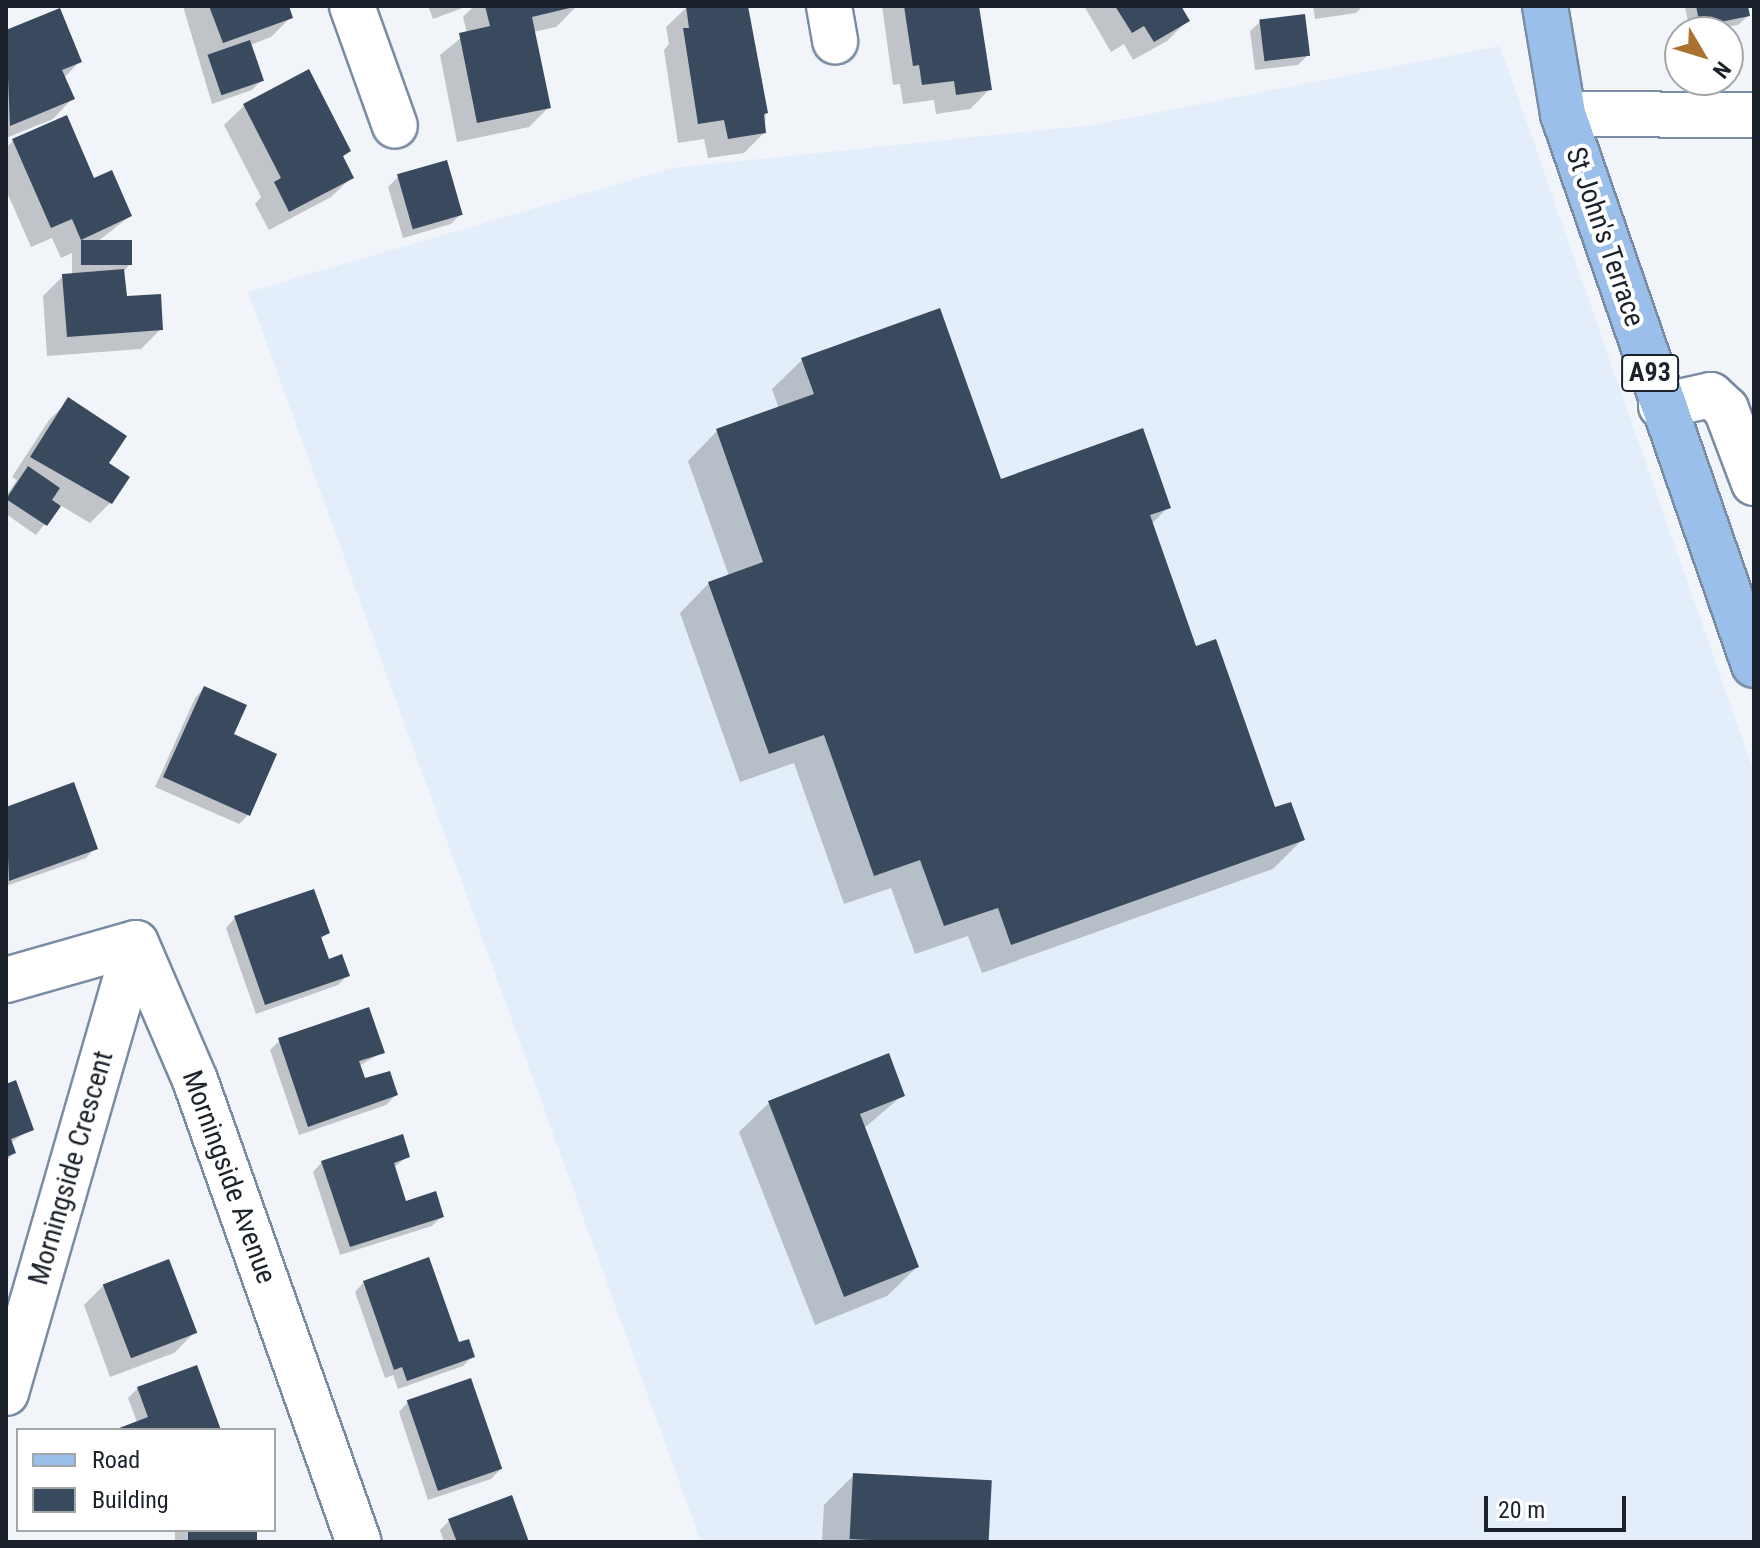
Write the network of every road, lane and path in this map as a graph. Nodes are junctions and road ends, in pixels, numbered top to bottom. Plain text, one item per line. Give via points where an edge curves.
1 (352, 6) edge
2 (1545, 6) edge
3 (1563, 114) junction
4 (1754, 115) edge
5 (395, 126) dead end
6 (1661, 406) junction
7 (1754, 483) edge
8 (1754, 665) edge
9 (136, 943) junction
10 (6, 980) edge
11 (6, 1393) edge
12 (359, 1542) edge

1 - 5 street
2 - 3 main road, A93
3 - 4 street
3 - 6 main road, St John's Terrace / A93
6 - 7 street via 1711,395 1726,409
6 - 8 main road, St John's Terrace / A93
9 - 10 street
9 - 11 street, Morningside Crescent
9 - 12 street, Morningside Avenue via 195,1080

